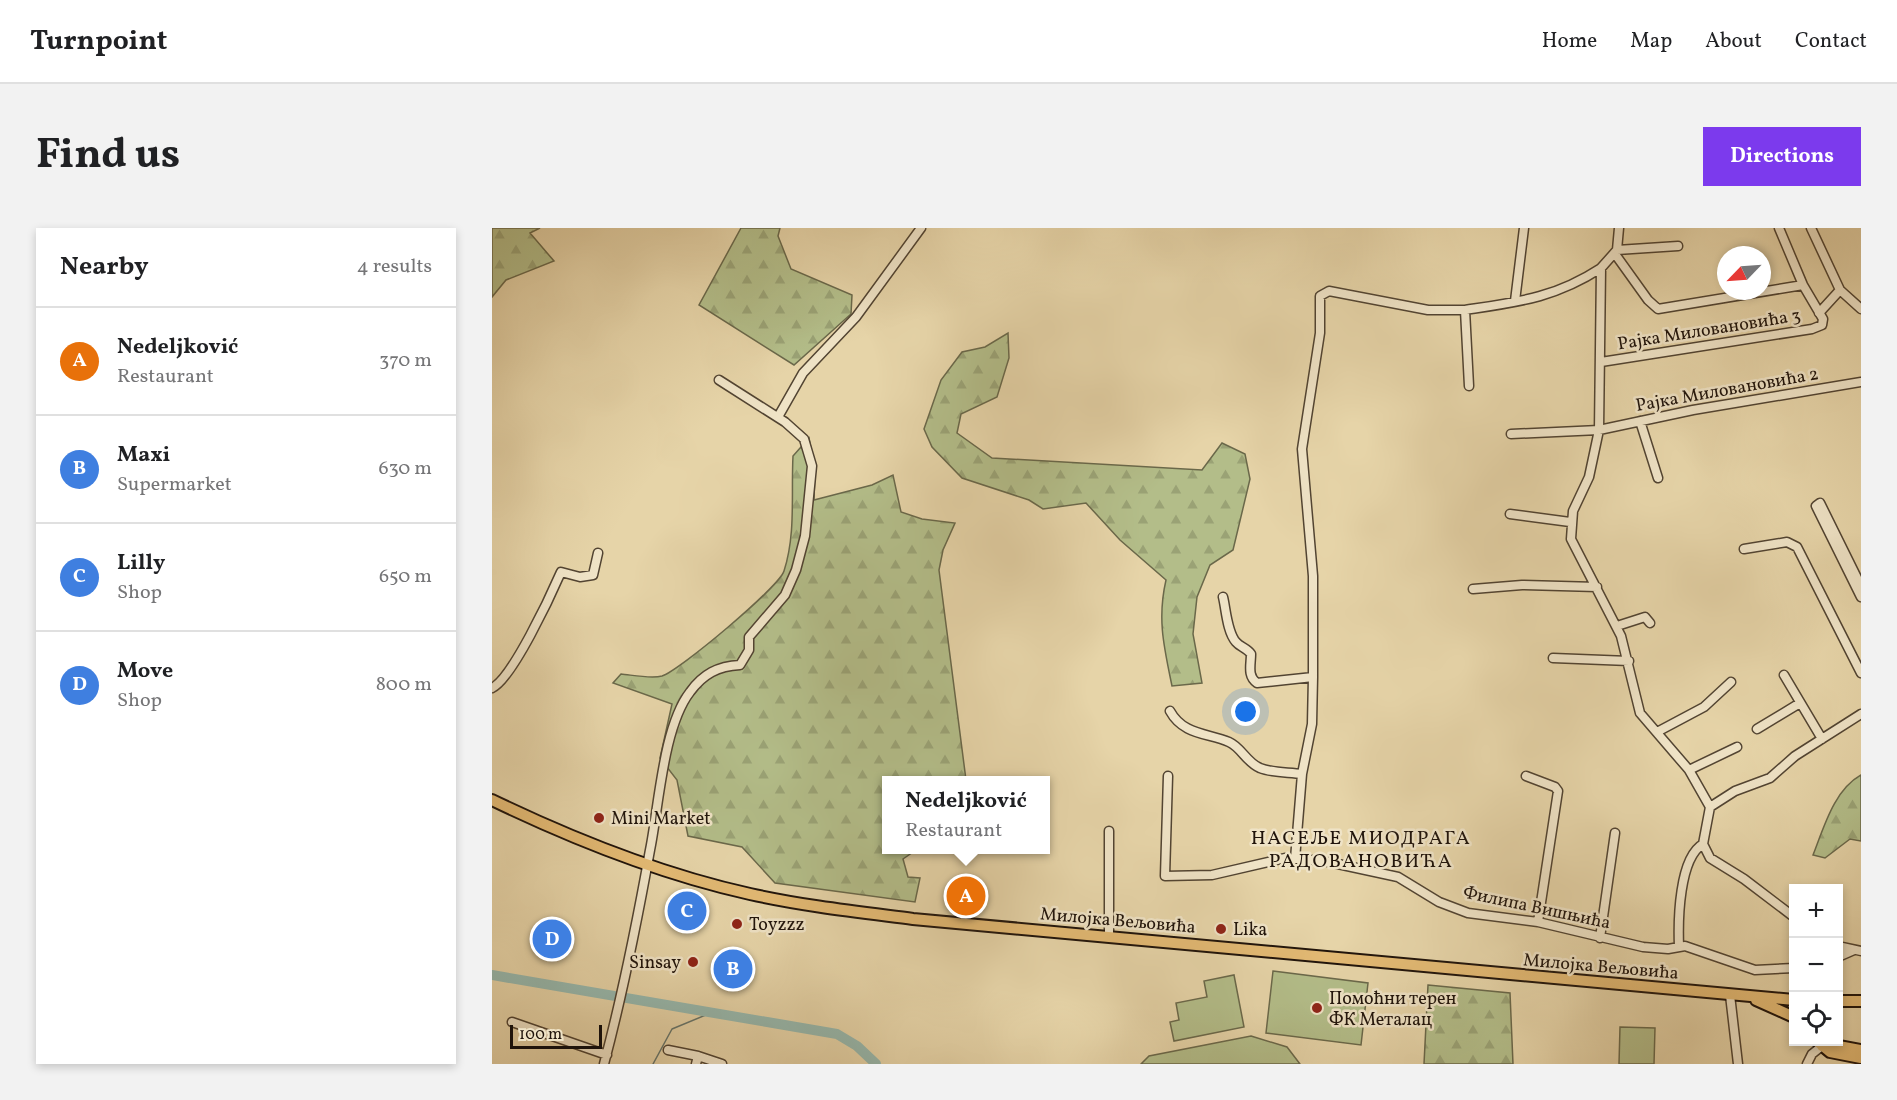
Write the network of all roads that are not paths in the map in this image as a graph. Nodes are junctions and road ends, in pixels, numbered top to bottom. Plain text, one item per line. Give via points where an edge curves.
1 (921, 228) edge
2 (1524, 228) edge
3 (1620, 228) edge
4 (1779, 228) edge
5 (1811, 228) edge
6 (1678, 246) dead end
7 (1616, 252) junction
8 (1601, 268) junction
9 (1803, 285) junction
10 (1840, 290) junction
11 (1515, 301) junction
12 (1861, 309) edge
13 (1465, 310) junction
14 (1819, 313) junction
15 (1601, 362) junction
16 (719, 380) dead end
17 (1861, 382) edge
18 (1469, 386) dead end
19 (778, 417) junction
20 (1640, 421) junction
21 (1599, 430) junction
22 (1511, 434) dead end
23 (1658, 478) dead end
24 (1510, 514) dead end
25 (1570, 522) junction
26 (1744, 549) dead end
27 (598, 553) dead end
28 (1861, 586) edge
29 (1597, 587) junction
30 (1473, 589) dead end
31 (1223, 597) dead end
32 (1861, 597) edge
33 (1650, 623) dead end
34 (1617, 626) junction
35 (1553, 658) dead end
36 (1629, 661) junction
37 (1861, 673) edge
38 (1785, 675) dead end
39 (1313, 677) junction
40 (1731, 682) dead end
41 (492, 688) edge
42 (1800, 703) junction
43 (1170, 711) dead end
44 (1860, 719) edge
45 (1757, 729) dead end
46 (1657, 732) junction
47 (1822, 738) junction
48 (1737, 747) dead end
49 (1689, 770) junction
50 (1302, 774) junction
51 (1168, 776) dead end
52 (1526, 776) dead end
53 (492, 800) edge
54 (1710, 807) junction
55 (1109, 831) dead end
56 (1615, 833) dead end
57 (1703, 844) junction
58 (1295, 859) junction
59 (647, 866) junction
60 (1789, 913) edge
61 (1538, 922) junction
62 (1109, 936) junction
63 (1600, 938) junction
64 (1679, 946) junction
65 (1843, 947) edge
66 (1858, 950) edge
67 (1843, 956) edge
68 (1789, 968) edge
69 (1730, 995) junction
70 (1750, 997) junction
71 (1789, 1000) edge
72 (1843, 1001) edge
73 (1861, 1001) edge
74 (1789, 1015) edge
75 (512, 1022) dead end
76 (1818, 1046) edge
77 (1822, 1046) edge
78 (1834, 1046) edge
79 (668, 1050) dead end
80 (1861, 1050) edge
81 (1861, 1058) edge
82 (605, 1060) edge
83 (697, 1060) edge
84 (722, 1064) edge
85 (1738, 1064) edge
86 (1807, 1064) edge

1 - 19 street via 856,317 803,373
2 - 11 street
3 - 7 street
4 - 9 street, Рајка Миловановића 3
5 - 10 street
6 - 7 street
7 - 8 street
7 - 9 street via 1658,309
8 - 11 street via 1555,293
8 - 15 street
9 - 14 street, Рајка Миловановића 3
10 - 12 street
10 - 14 street
11 - 13 street
13 - 18 street
13 - 39 street via 1428,310 1329,291 1322,293 1319,300 1320,333 1302,449 1313,576
14 - 15 street, Рајка Миловановића 3 via 1822,325 1812,329
15 - 21 street
16 - 19 street
17 - 20 street, Рајка Миловановића 2
19 - 59 street via 804,439 813,466 805,536 796,570 784,595 749,638 749,650 740,665 705,675 678,712
20 - 21 street, Рајка Миловановића 2
20 - 23 street
21 - 22 street, Рајка Миловановића 2
21 - 25 street via 1589,477
24 - 25 street
25 - 29 street via 1571,539
26 - 37 street via 1787,542 1797,547
27 - 41 street via 593,575 580,577 561,572 539,622 505,675
28 - 32 street via 1820,503 1816,506
29 - 30 street via 1522,585
29 - 34 street
31 - 39 street via 1233,637 1251,654 1253,680 1257,683
33 - 34 street via 1645,617
34 - 36 street
35 - 36 street
36 - 46 street via 1640,713
38 - 42 street
39 - 50 street via 1312,724
40 - 46 street via 1704,706
42 - 45 street
42 - 47 street
43 - 50 street via 1174,719 1204,737 1229,742 1261,769
44 - 47 street
46 - 49 street
47 - 54 street via 1770,778 1735,791
48 - 49 street
49 - 54 street
50 - 58 street
51 - 58 street, Филипа Вишњића via 1165,876 1212,875
52 - 61 street via 1558,791
53 - 59 main road, Милојка Вељовића
54 - 57 street
55 - 62 street
56 - 63 street
57 - 60 street via 1710,858
57 - 64 street via 1692,854 1684,879
58 - 61 street, Филипа Вишњића via 1324,861 1398,877 1439,902 1468,913
59 - 62 main road, Милојка Вељовића via 750,894 836,909
59 - 82 street
61 - 63 street, Филипа Вишњића
62 - 69 main road, Милојка Вељовића
63 - 64 street, Филипа Вишњића via 1659,949
64 - 68 street, Филипа Вишњића via 1755,970
65 - 66 street
66 - 67 street
69 - 70 main road, Милојка Вељовића
69 - 85 street
70 - 71 main road, Милојка Вељовића
70 - 74 main road
72 - 73 main road
75 - 82 street
76 - 86 street
77 - 81 main road via 1830,1052
78 - 80 main road
79 - 83 street
83 - 84 street

